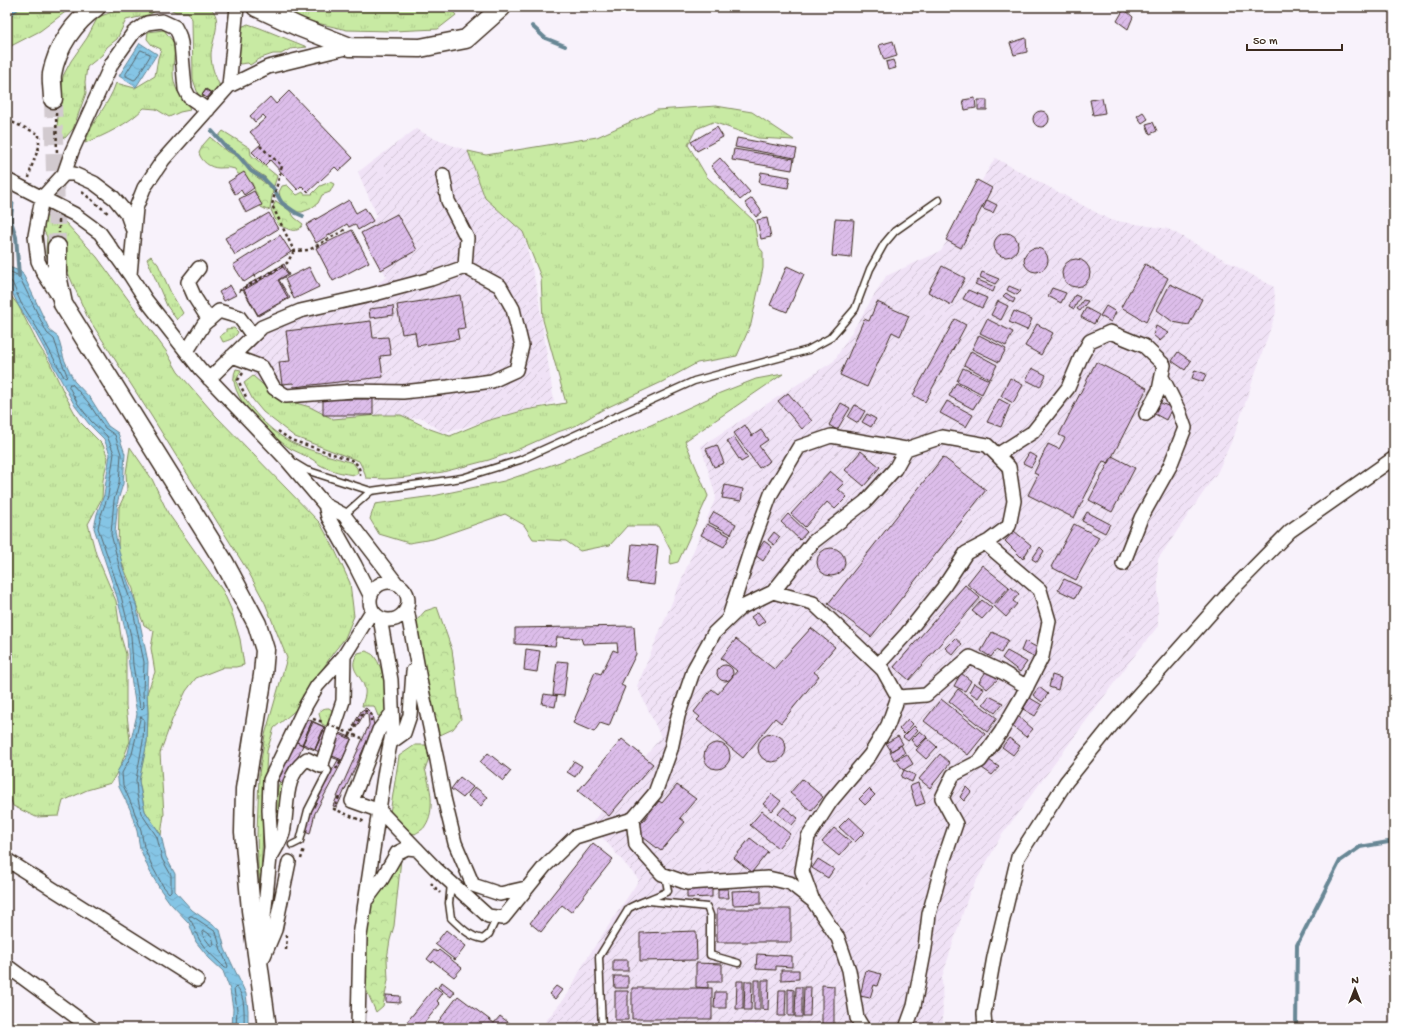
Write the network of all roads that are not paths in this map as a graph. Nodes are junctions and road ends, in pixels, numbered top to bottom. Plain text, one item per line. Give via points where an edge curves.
1 (96, 7) edge
2 (237, 7) edge
3 (256, 7) edge
4 (502, 7) edge
5 (350, 47) junction
6 (229, 86) junction
7 (54, 102) tunnel mouth
8 (208, 110) junction
9 (64, 174) junction
10 (443, 175) dead end
11 (7, 180) edge
12 (42, 198) junction
13 (939, 200) dead end
14 (133, 236) junction
15 (56, 247) tunnel mouth
16 (466, 267) junction
17 (199, 268) dead end
18 (130, 275) junction
19 (63, 304) junction
20 (209, 320) junction
21 (253, 336) junction
22 (187, 351) junction
23 (232, 356) junction
24 (1162, 377) junction
25 (209, 379) junction
26 (1146, 414) dead end
27 (906, 449) junction
28 (997, 455) junction
29 (1394, 458) edge
30 (286, 459) junction
31 (371, 491) junction
32 (325, 505) junction
33 (344, 515) junction
34 (985, 543) junction
35 (1123, 564) dead end
36 (397, 584) junction
37 (773, 592) junction
38 (370, 596) junction
39 (407, 609) junction
40 (376, 614) junction
41 (729, 619) junction
42 (410, 631) junction
43 (344, 656) junction
44 (878, 665) junction
45 (1027, 687) junction
46 (898, 697) junction
47 (392, 713) junction
48 (369, 738) junction
49 (390, 743) junction
50 (366, 763) junction
51 (321, 766) junction
52 (385, 770) junction
53 (380, 811) junction
54 (633, 819) junction
55 (292, 845) dead end
56 (417, 849) junction
57 (7, 860) edge
58 (269, 861) junction
59 (289, 862) dead end
60 (665, 875) junction
61 (451, 883) junction
62 (526, 888) junction
63 (366, 900) junction
64 (646, 901) junction
65 (813, 901) junction
66 (498, 917) junction
67 (738, 963) dead end
68 (7, 966) edge
69 (260, 966) junction
70 (197, 980) dead end
71 (91, 1028) edge
72 (267, 1028) edge
73 (358, 1028) edge
74 (602, 1028) edge
75 (863, 1028) edge
76 (906, 1028) edge
77 (985, 1028) edge

1 - 7 street via 67,35 52,74
2 - 6 street
3 - 5 street
4 - 5 street via 466,39 420,48
5 - 6 street via 268,67
6 - 8 street
8 - 9 street via 189,97 185,90 181,43 175,27 162,21 147,23 134,32 112,63
8 - 14 street via 163,160 144,188 136,208
9 - 12 street
9 - 14 street via 74,174 94,183 114,198 128,214
10 - 16 street via 448,201 467,238
11 - 12 street via 27,185
12 - 18 street via 74,214 100,233
12 - 19 street via 35,236 38,261
13 - 31 lane via 895,231 884,244 870,269 855,309 830,338 808,350 694,381 520,460 462,478
14 - 18 street
15 - 19 street via 57,275
16 - 21 street via 378,293 300,311 262,327
16 - 23 street via 500,286 514,309 522,346 516,370 492,381 403,392 353,391 286,396 274,388 262,367
17 - 20 street via 188,282
18 - 22 street via 146,300
19 - 69 street via 224,562 257,624 265,650 245,789 244,825 251,910
20 - 21 street via 219,311 239,317
20 - 22 street
21 - 23 street
22 - 25 street
23 - 25 street
24 - 26 street via 1159,390
24 - 28 street via 1164,365 1144,346 1110,332 1090,341 1068,388 1033,432
24 - 35 street via 1185,428 1170,466 1141,518
25 - 30 street
27 - 28 street via 942,437 987,445
27 - 37 street via 895,469 865,502 813,542
27 - 41 street via 831,436 799,447 771,494
28 - 34 street via 1009,468 1014,501 1009,526
29 - 77 street via 1285,536 1228,594 1115,721 1066,782 1018,857 994,957 984,1014
30 - 31 lane via 306,470
30 - 32 street
31 - 33 lane
32 - 33 street
32 - 38 street via 328,517
33 - 36 street
34 - 44 street via 966,553 944,588
34 - 45 street via 1040,590 1049,621 1042,657
36 - 38 street via 383,583 373,590
36 - 39 street via 408,596
37 - 41 street via 740,608
37 - 44 street via 813,603
38 - 40 street via 369,602
39 - 40 street via 392,620
39 - 42 street
40 - 43 street
40 - 47 street via 391,680
41 - 54 street via 714,633 694,669 678,716 671,749 655,793
42 - 49 street via 414,663 410,715 404,733
42 - 62 street via 455,843 473,885 500,894
43 - 51 street via 343,701
43 - 58 street via 317,686 270,780
44 - 46 street
45 - 46 street via 970,657 926,695
45 - 76 street via 1001,732 980,761 953,775 942,798 956,824 929,914 914,1006
46 - 65 street via 888,725 870,755 831,801 808,837 802,871
47 - 48 street
47 - 49 street via 393,729
48 - 49 street
48 - 50 street
49 - 52 street
50 - 52 street
50 - 53 street via 352,801
51 - 55 lane via 328,771 308,810 300,841
51 - 58 street via 307,759 298,765 290,781 283,834
52 - 53 street
53 - 56 street
53 - 63 street
54 - 60 street via 636,845
54 - 62 street via 575,837
56 - 61 street
56 - 63 street via 407,848 397,853
57 - 70 street
58 - 69 street
59 - 69 street via 275,930
60 - 64 lane via 668,891
60 - 65 street via 687,883 768,878 790,883
61 - 66 street via 488,916
61 - 66 lane via 451,918 474,938 483,939 489,934
62 - 66 street via 502,918
63 - 73 street via 360,936
64 - 67 lane via 707,907 710,915 710,955
64 - 74 lane via 629,908 599,957
65 - 75 street via 838,938 849,970 857,1018
68 - 71 street
69 - 72 street

